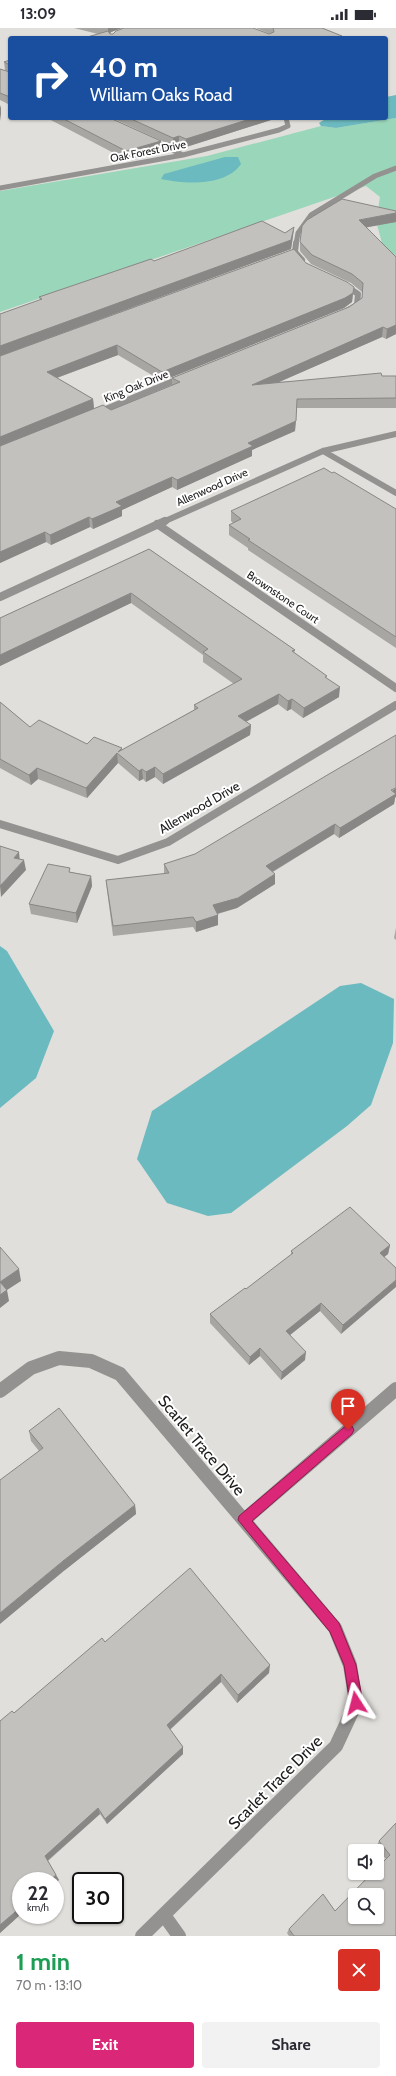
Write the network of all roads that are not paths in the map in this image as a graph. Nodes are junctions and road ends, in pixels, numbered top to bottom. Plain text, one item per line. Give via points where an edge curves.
1 (286, 120) edge
2 (142, 136) edge
3 (183, 155) junction
4 (396, 168) edge
5 (0, 188) edge
6 (295, 252) junction
7 (287, 254) edge
8 (308, 268) edge
9 (335, 280) edge
10 (339, 315) edge
11 (192, 374) edge
12 (88, 416) edge
13 (396, 434) edge
14 (323, 451) junction
15 (396, 493) edge
16 (157, 524) junction
17 (0, 597) edge
18 (396, 688) edge
19 (396, 705) edge
20 (0, 824) edge
21 (396, 1389) edge
22 (0, 1391) edge
23 (244, 1520) junction
24 (164, 1915) junction
25 (142, 1936) edge
26 (179, 1936) edge

1 - 3 street, Oak Forest Drive via 288,126 279,130
2 - 3 street
3 - 5 street, Oak Forest Drive
4 - 6 street via 375,176 311,215 298,233
6 - 7 street
6 - 8 street
9 - 10 street via 358,294 357,305
11 - 12 street, King Oak Drive
13 - 14 street, Allenwood Drive
14 - 15 street
14 - 16 street, Allenwood Drive
16 - 17 street, Allenwood Drive
16 - 18 street, Brownstone Court
19 - 20 street, Allenwood Drive via 168,842 118,860
21 - 23 street
22 - 23 street, Scarlet Trace Drive via 31,1368 59,1358 91,1361 120,1374
23 - 24 street, Scarlet Trace Drive via 335,1628 350,1665 356,1703 336,1746
24 - 25 street, Scarlet Trace Drive
24 - 26 street

